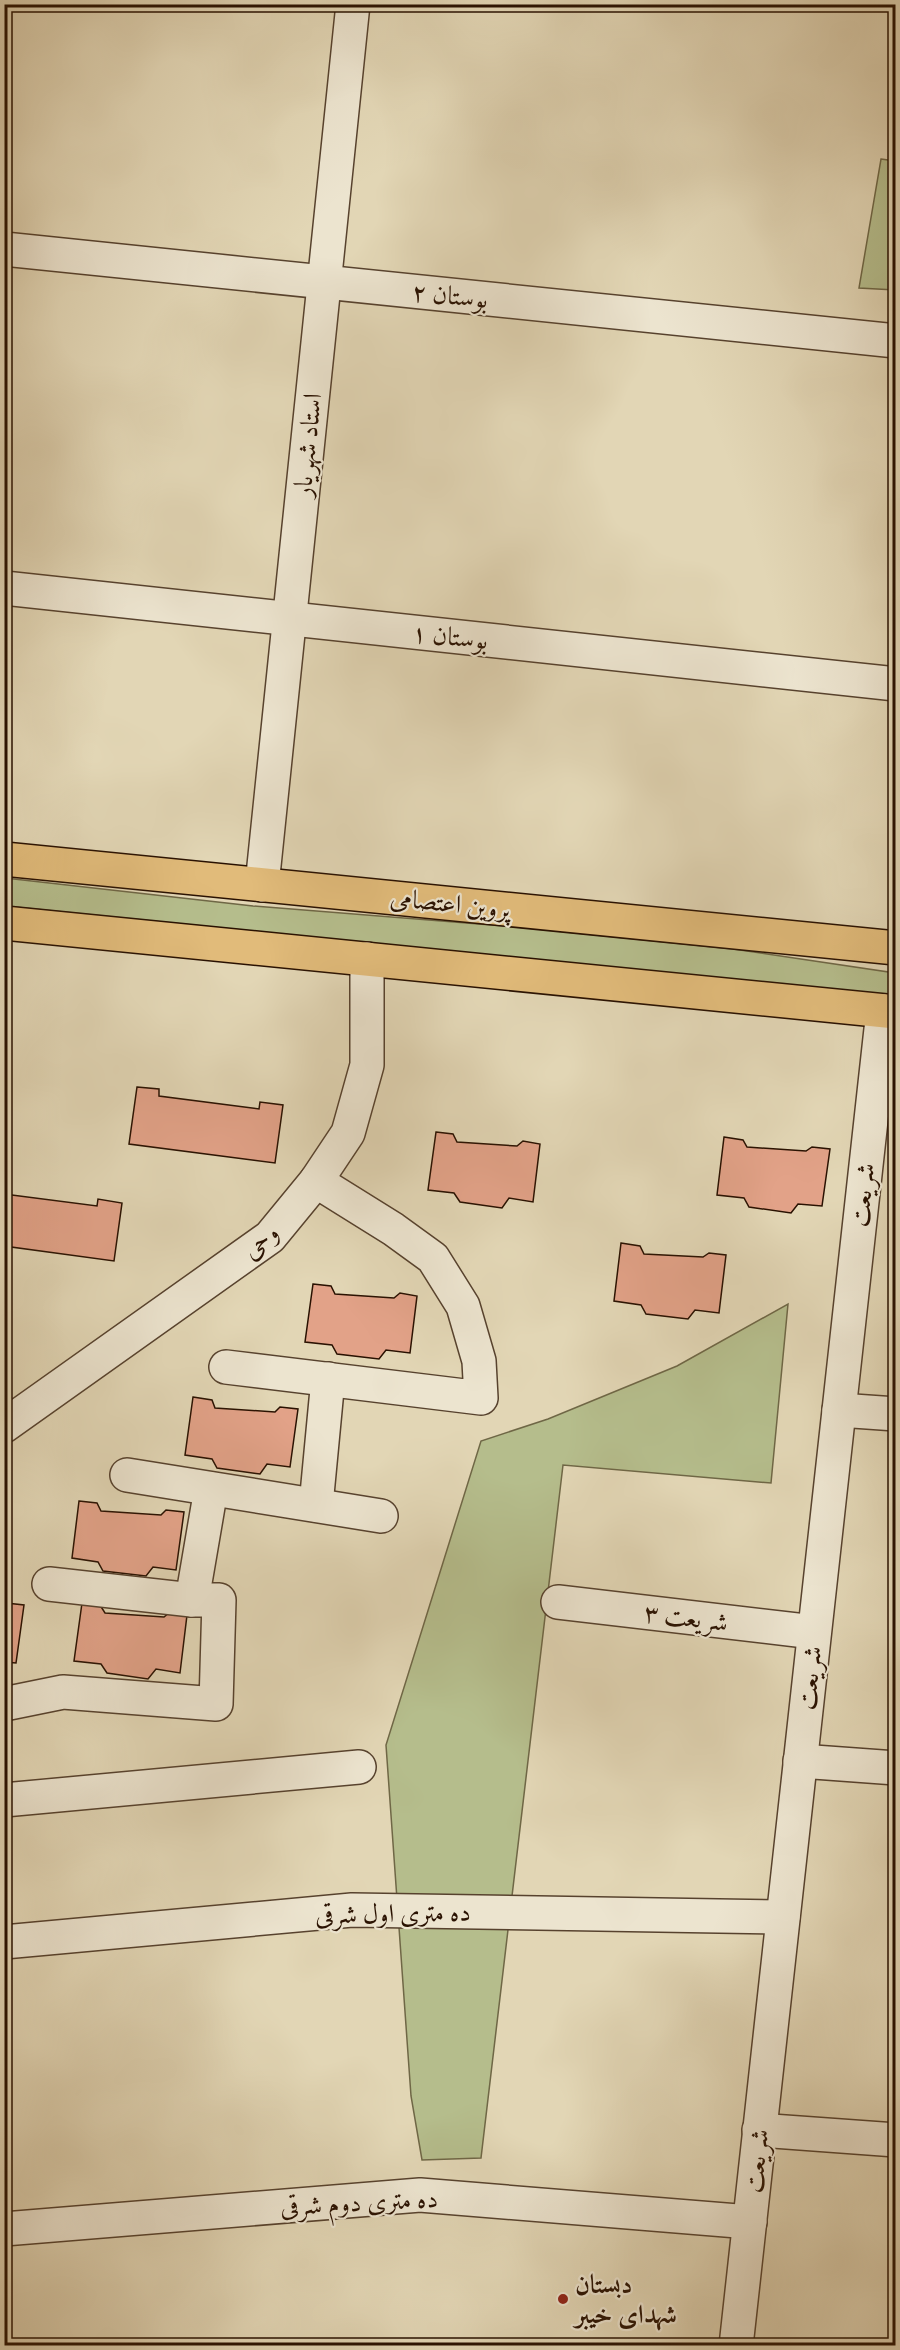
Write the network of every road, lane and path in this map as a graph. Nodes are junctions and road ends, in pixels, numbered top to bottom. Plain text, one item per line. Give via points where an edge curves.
1 (353, 4) edge
2 (4, 249) edge
3 (324, 282) junction
4 (896, 341) edge
5 (4, 588) edge
6 (290, 619) junction
7 (896, 684) edge
8 (4, 859) edge
9 (262, 885) junction
10 (4, 923) edge
11 (896, 948) edge
12 (367, 959) junction
13 (889, 1011) edge
14 (316, 1181) junction
15 (226, 1367) dead end
16 (328, 1379) junction
17 (839, 1410) junction
18 (896, 1414) edge
19 (4, 1426) edge
20 (127, 1475) dead end
21 (211, 1489) junction
22 (316, 1505) junction
23 (381, 1516) dead end
24 (49, 1584) dead end
25 (192, 1600) junction
26 (558, 1602) dead end
27 (814, 1632) junction
28 (4, 1704) edge
29 (800, 1761) junction
30 (359, 1767) dead end
31 (896, 1768) edge
32 (4, 1800) edge
33 (783, 1917) junction
34 (4, 1942) edge
35 (759, 2130) junction
36 (896, 2140) edge
37 (750, 2222) junction
38 (4, 2229) edge
39 (736, 2346) edge

1 - 3 street, استاد شهریار
2 - 3 street, بوستان ۲
3 - 4 street, بوستان ۲
3 - 6 street, استاد شهریار
5 - 6 street, بوستان ۱
6 - 7 street, بوستان ۱
6 - 9 street, استاد شهریار
8 - 9 main road, پروین اعتصامی
9 - 11 main road, پروین اعتصامی
10 - 12 main road
12 - 13 main road
12 - 14 street, وحی via 367,1065 348,1133
13 - 17 street, شریعت
14 - 16 street via 433,1258 463,1306 479,1361 481,1398
14 - 19 street, وحی via 270,1237
15 - 16 street
16 - 22 street
17 - 18 street
17 - 27 street, شریعت
20 - 21 street
21 - 22 street
21 - 25 street
22 - 23 street
24 - 25 street
25 - 28 street via 219,1600 216,1704 63,1692
26 - 27 street, شریعت ۳
27 - 29 street, شریعت
29 - 31 street
29 - 33 street, شریعت
30 - 32 street
33 - 34 street, ده متری اول شرقی via 352,1910
33 - 35 street, شریعت
35 - 36 street
35 - 37 street, شریعت
37 - 38 street, ده متری دوم شرقی via 420,2195
37 - 39 street, شریعت

